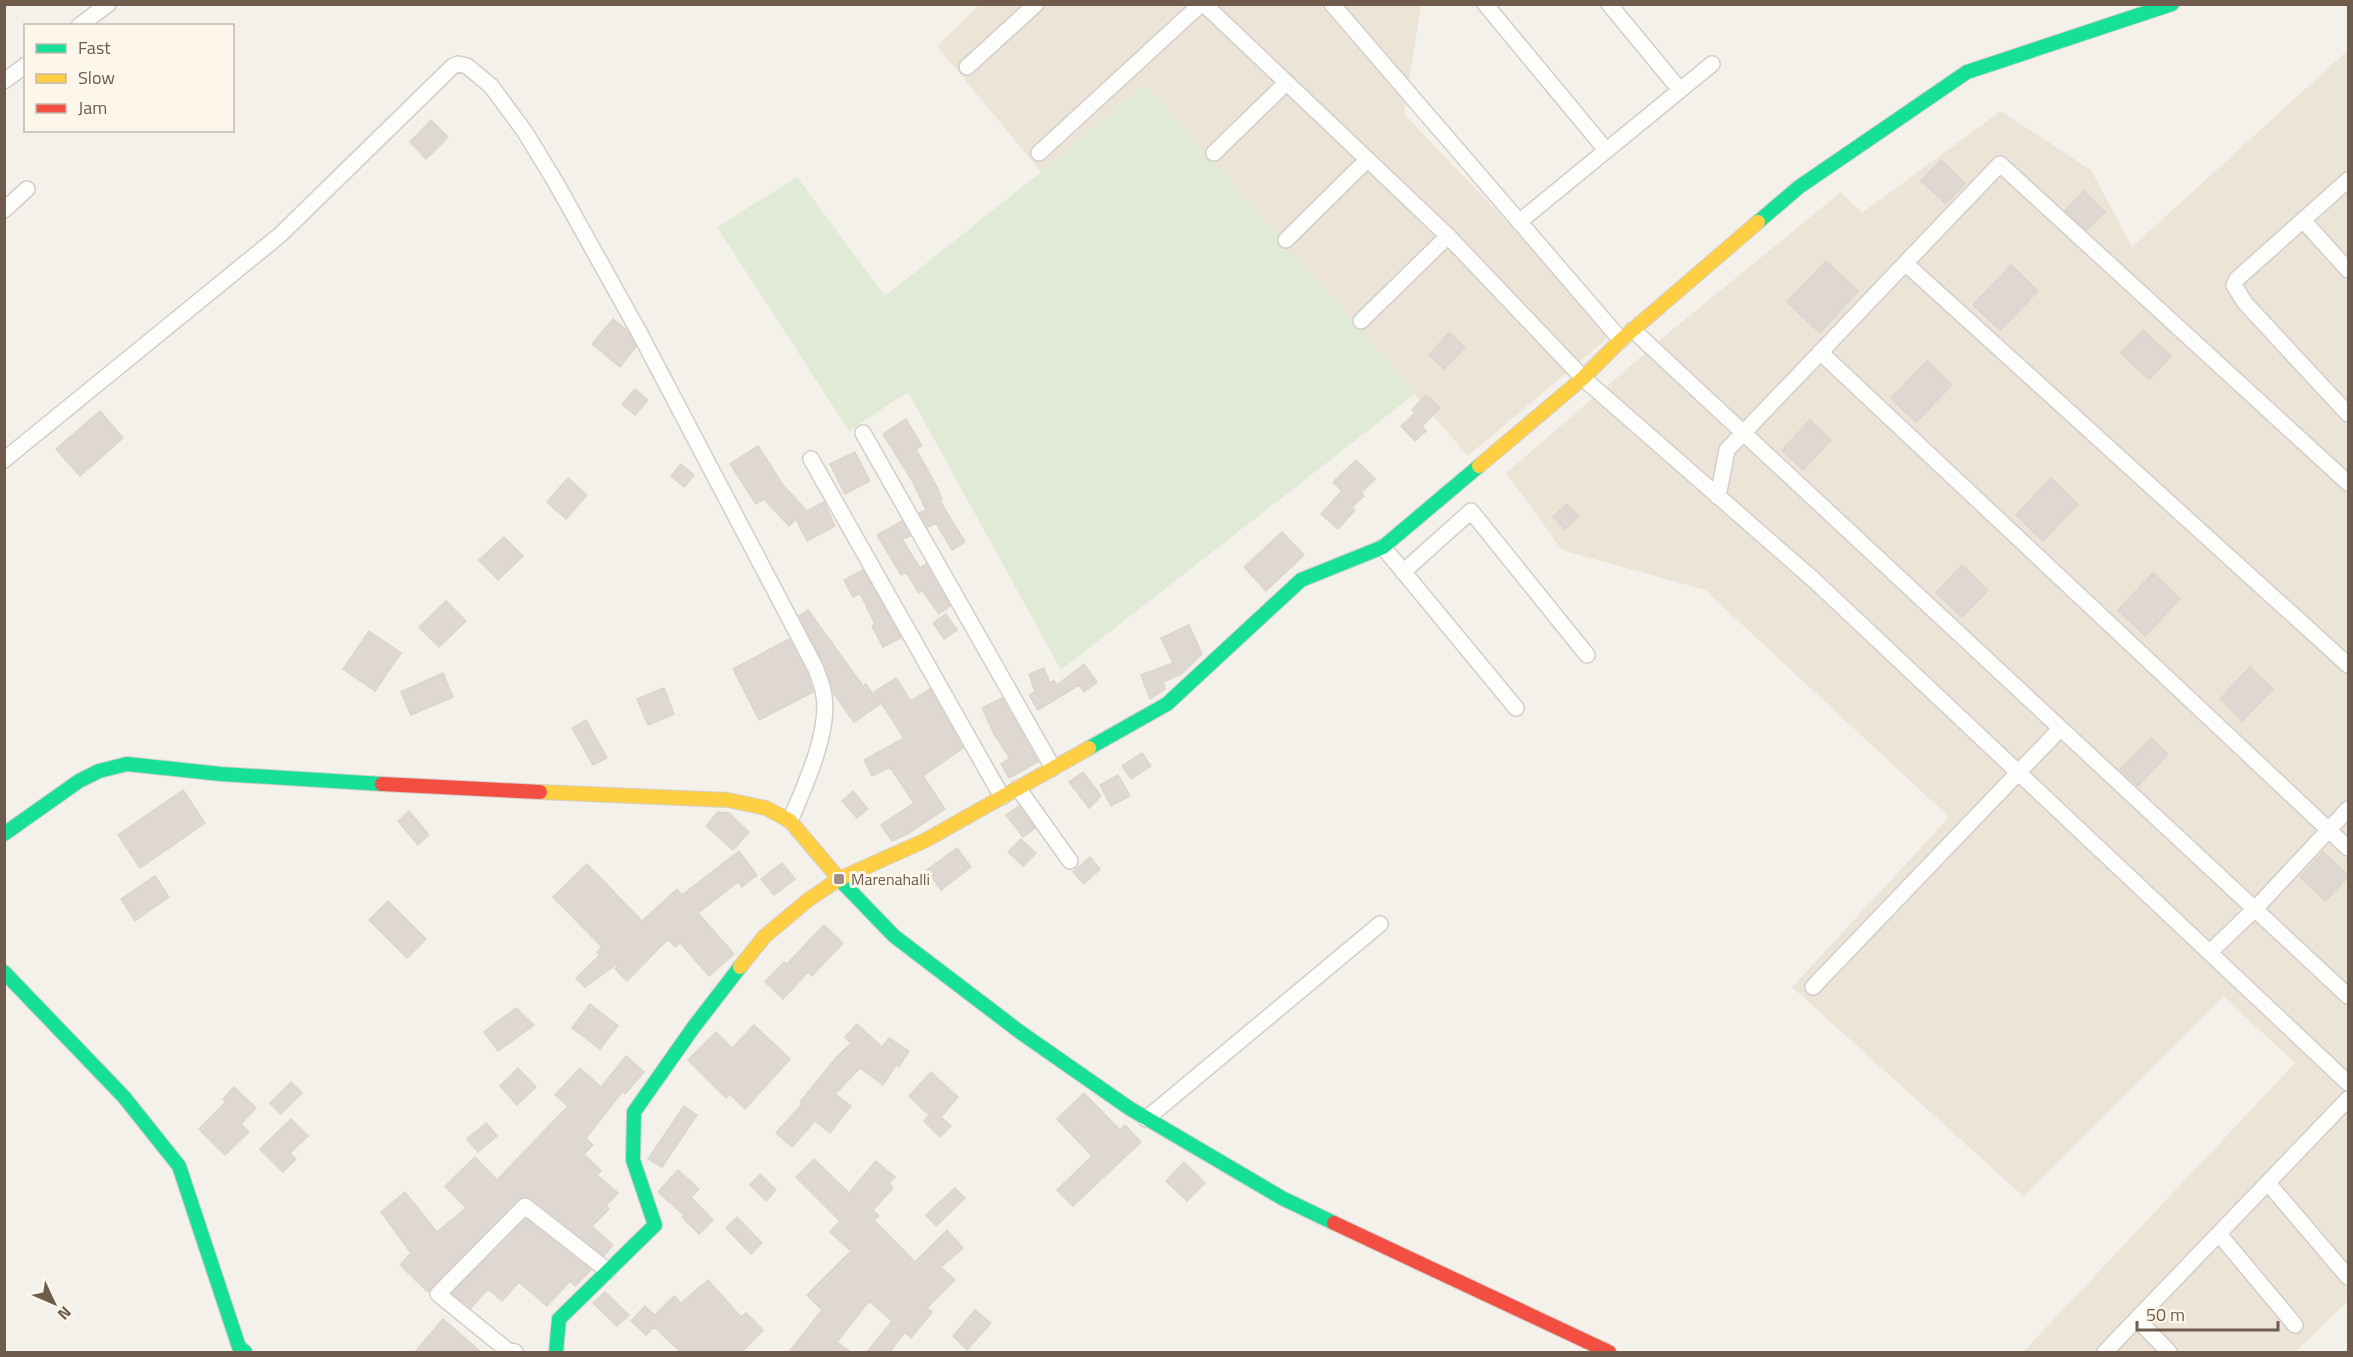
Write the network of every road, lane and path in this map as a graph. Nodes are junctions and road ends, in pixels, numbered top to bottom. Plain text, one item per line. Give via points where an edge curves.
1 (108, 4) edge
2 (1036, 4) edge
3 (1202, 4) edge
4 (1332, 4) edge
5 (1485, 4) edge
6 (1609, 4) edge
7 (2166, 5) edge
8 (82, 24) edge
9 (1712, 64) dead end
10 (24, 66) edge
11 (967, 67) dead end
12 (4, 81) edge
13 (1286, 83) junction
14 (1680, 90) junction
15 (1606, 150) junction
16 (1040, 153) dead end
17 (1214, 153) dead end
18 (1367, 160) junction
19 (2349, 180) edge
20 (27, 189) dead end
21 (4, 210) edge
22 (2303, 220) junction
23 (1519, 222) junction
24 (1448, 236) junction
25 (1286, 240) dead end
26 (1905, 263) junction
27 (2349, 270) edge
28 (1361, 321) dead end
29 (1633, 330) junction
30 (1621, 340) junction
31 (1820, 352) junction
32 (1583, 378) junction
33 (2349, 414) edge
34 (863, 433) dead end
35 (1742, 434) junction
36 (811, 459) dead end
37 (4, 460) edge
38 (2349, 483) edge
39 (1718, 497) junction
40 (1383, 548) junction
41 (1402, 572) junction
42 (1587, 655) dead end
43 (2349, 665) edge
44 (1516, 708) dead end
45 (2061, 729) junction
46 (1053, 768) junction
47 (2019, 773) junction
48 (1018, 788) junction
49 (1002, 797) junction
50 (2349, 809) edge
51 (790, 821) junction
52 (2328, 829) junction
53 (4, 834) edge
54 (2349, 848) edge
55 (1070, 861) dead end
56 (839, 879) junction
57 (2255, 909) junction
58 (1380, 924) dead end
59 (2210, 952) junction
60 (4, 972) edge
61 (1814, 987) dead end
62 (2349, 996) edge
63 (2349, 1083) edge
64 (2349, 1099) edge
65 (1146, 1119) junction
66 (2268, 1183) junction
67 (2219, 1234) junction
68 (608, 1271) junction
69 (2349, 1277) edge
70 (2137, 1319) junction
71 (2295, 1325) dead end
72 (245, 1353) edge
73 (515, 1353) edge
74 (556, 1353) edge
75 (1609, 1353) edge
76 (2105, 1353) edge
77 (2169, 1353) edge

1 - 8 street
2 - 11 street
3 - 13 street
3 - 16 street
4 - 23 street
5 - 15 street
6 - 14 street
7 - 29 street via 1967,72 1799,187
9 - 14 street
10 - 12 street
13 - 17 street
13 - 18 street
14 - 15 street
15 - 23 street
18 - 24 street
18 - 25 street
19 - 22 street
20 - 21 street
22 - 27 street
22 - 33 street via 2234,285 2245,303
23 - 30 street
24 - 28 street
24 - 32 street
26 - 31 street
26 - 38 street via 2000,164
26 - 43 street
29 - 30 street
29 - 35 street
30 - 32 street
31 - 35 street
31 - 52 street
32 - 39 street
32 - 40 street
34 - 46 street
35 - 39 street via 1727,450
35 - 45 street
36 - 49 street
37 - 51 street via 280,235 453,66 467,66 491,86 562,193 816,669 825,718 818,748
39 - 47 street via 1815,581
40 - 41 street
40 - 46 street via 1300,580 1167,704
41 - 42 street via 1471,511
41 - 44 street
45 - 47 street
45 - 57 street
46 - 48 street
47 - 59 street
47 - 61 street
48 - 49 street
48 - 55 street
49 - 56 street via 926,840
50 - 52 street
51 - 53 street via 766,808 728,800 461,789 127,764 80,781
51 - 56 street
52 - 54 street
52 - 57 street
56 - 65 street via 894,936 1020,1032
56 - 68 street via 764,937 634,1112 633,1160 655,1226
57 - 59 street
57 - 62 street
58 - 65 street
59 - 63 street
60 - 72 street via 124,1097 179,1166 239,1347
64 - 66 street
65 - 75 street via 1282,1198
66 - 67 street
66 - 69 street
67 - 70 street
67 - 71 street
68 - 73 street via 525,1206 438,1294
68 - 74 street via 559,1319
70 - 76 street
70 - 77 street

